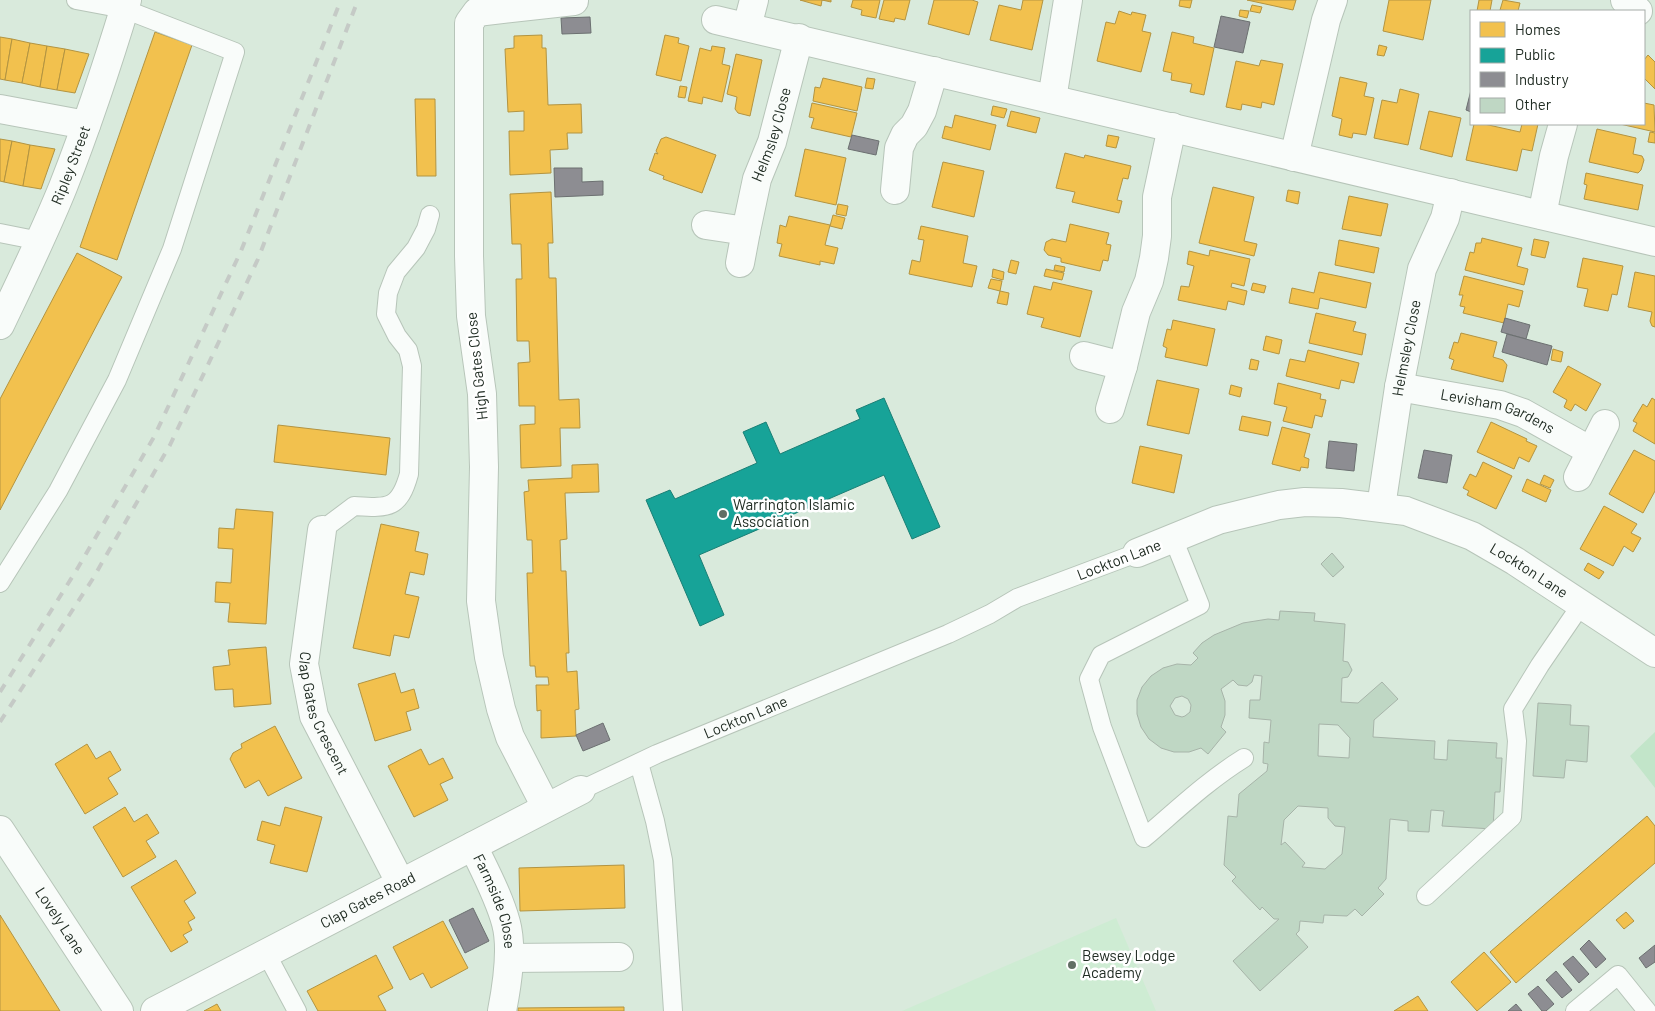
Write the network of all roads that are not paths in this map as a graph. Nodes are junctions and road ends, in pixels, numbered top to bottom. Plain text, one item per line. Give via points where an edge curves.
1 (76, 0) edge
2 (754, 0) edge
3 (1068, 0) edge
4 (1332, 0) edge
5 (574, 1) dead end
6 (126, 5) edge
7 (476, 6) edge
8 (716, 20) dead end
9 (747, 26) junction
10 (799, 38) junction
11 (934, 71) junction
12 (1052, 99) junction
13 (0, 110) edge
14 (86, 125) junction
15 (1563, 125) edge
16 (1172, 127) junction
17 (1294, 157) junction
18 (895, 190) dead end
19 (1451, 193) junction
20 (430, 215) dead end
21 (1542, 215) junction
22 (706, 225) dead end
23 (746, 231) junction
24 (0, 233) edge
25 (40, 241) junction
26 (1655, 242) edge
27 (740, 263) dead end
28 (0, 325) edge
29 (1084, 356) dead end
30 (1123, 366) junction
31 (1399, 387) junction
32 (1110, 409) dead end
33 (1605, 424) dead end
34 (1592, 451) junction
35 (1578, 477) dead end
36 (1381, 507) junction
37 (322, 530) joint
38 (1173, 538) junction
39 (1137, 553) joint
40 (0, 583) edge
41 (1581, 606) junction
42 (1655, 653) edge
43 (1244, 758) dead end
44 (639, 763) junction
45 (581, 790) joint
46 (546, 808) junction
47 (0, 830) edge
48 (473, 846) junction
49 (400, 882) junction
50 (1426, 896) dead end
51 (266, 953) junction
52 (619, 957) dead end
53 (509, 958) junction
54 (119, 1011) edge
55 (155, 1011) edge
56 (296, 1011) edge
57 (502, 1011) edge
58 (673, 1011) edge
59 (1576, 1011) edge
60 (1647, 1011) edge

1 - 6 lane
2 - 9 street
3 - 12 street
4 - 17 street
5 - 7 street, High Gates Close
6 - 14 street, Ripley Street
6 - 40 lane via 235,52 172,249 116,380 58,491
7 - 46 street, High Gates Close via 469,23 469,256 471,316 482,394 481,602 501,709 510,737
8 - 9 street
9 - 10 street
10 - 11 street
10 - 23 street, Helmsley Close via 772,142 757,180
11 - 12 street
11 - 18 street via 922,112 905,135 900,148
12 - 16 street
13 - 14 street
14 - 25 street, Ripley Street
15 - 21 street
16 - 17 street
16 - 30 street via 1157,197 1154,258
17 - 19 street
19 - 21 street
19 - 31 street, Helmsley Close via 1445,218 1422,269
20 - 37 lane via 416,248 396,272 388,293 386,314 408,350 412,366 409,474 404,490 395,502 384,507 354,506
21 - 26 street
22 - 23 street
23 - 27 street, Helmsley Close
24 - 25 lane
25 - 28 street, Ripley Street
29 - 30 street
30 - 32 street
31 - 34 street, Levisham Gardens via 1500,405 1523,413
31 - 36 street, Helmsley Close
33 - 34 street
34 - 35 street
36 - 38 street, Lockton Lane via 1305,502 1279,505 1218,520
36 - 41 street, Lockton Lane via 1406,511 1472,536
37 - 49 street, Clap Gates Crescent via 304,664 314,716
38 - 39 street, Lockton Lane
38 - 43 lane via 1200,605 1101,655 1088,680 1102,727 1144,838 1199,790
39 - 44 lane, Lockton Lane via 1017,598 948,634
41 - 42 street, Lockton Lane
41 - 50 lane via 1513,709 1517,741 1512,817
44 - 45 lane, Lockton Lane
44 - 58 lane via 663,860
45 - 46 street, Clap Gates Road
46 - 48 street, Clap Gates Road
47 - 54 street, Lovely Lane
48 - 49 street, Clap Gates Road
48 - 53 street, Farmside Close via 506,924
49 - 51 street, Clap Gates Road
51 - 55 street, Clap Gates Road
51 - 56 lane
52 - 53 street, Farmside Close
53 - 57 street, Farmside Close
59 - 60 lane via 1618,975

